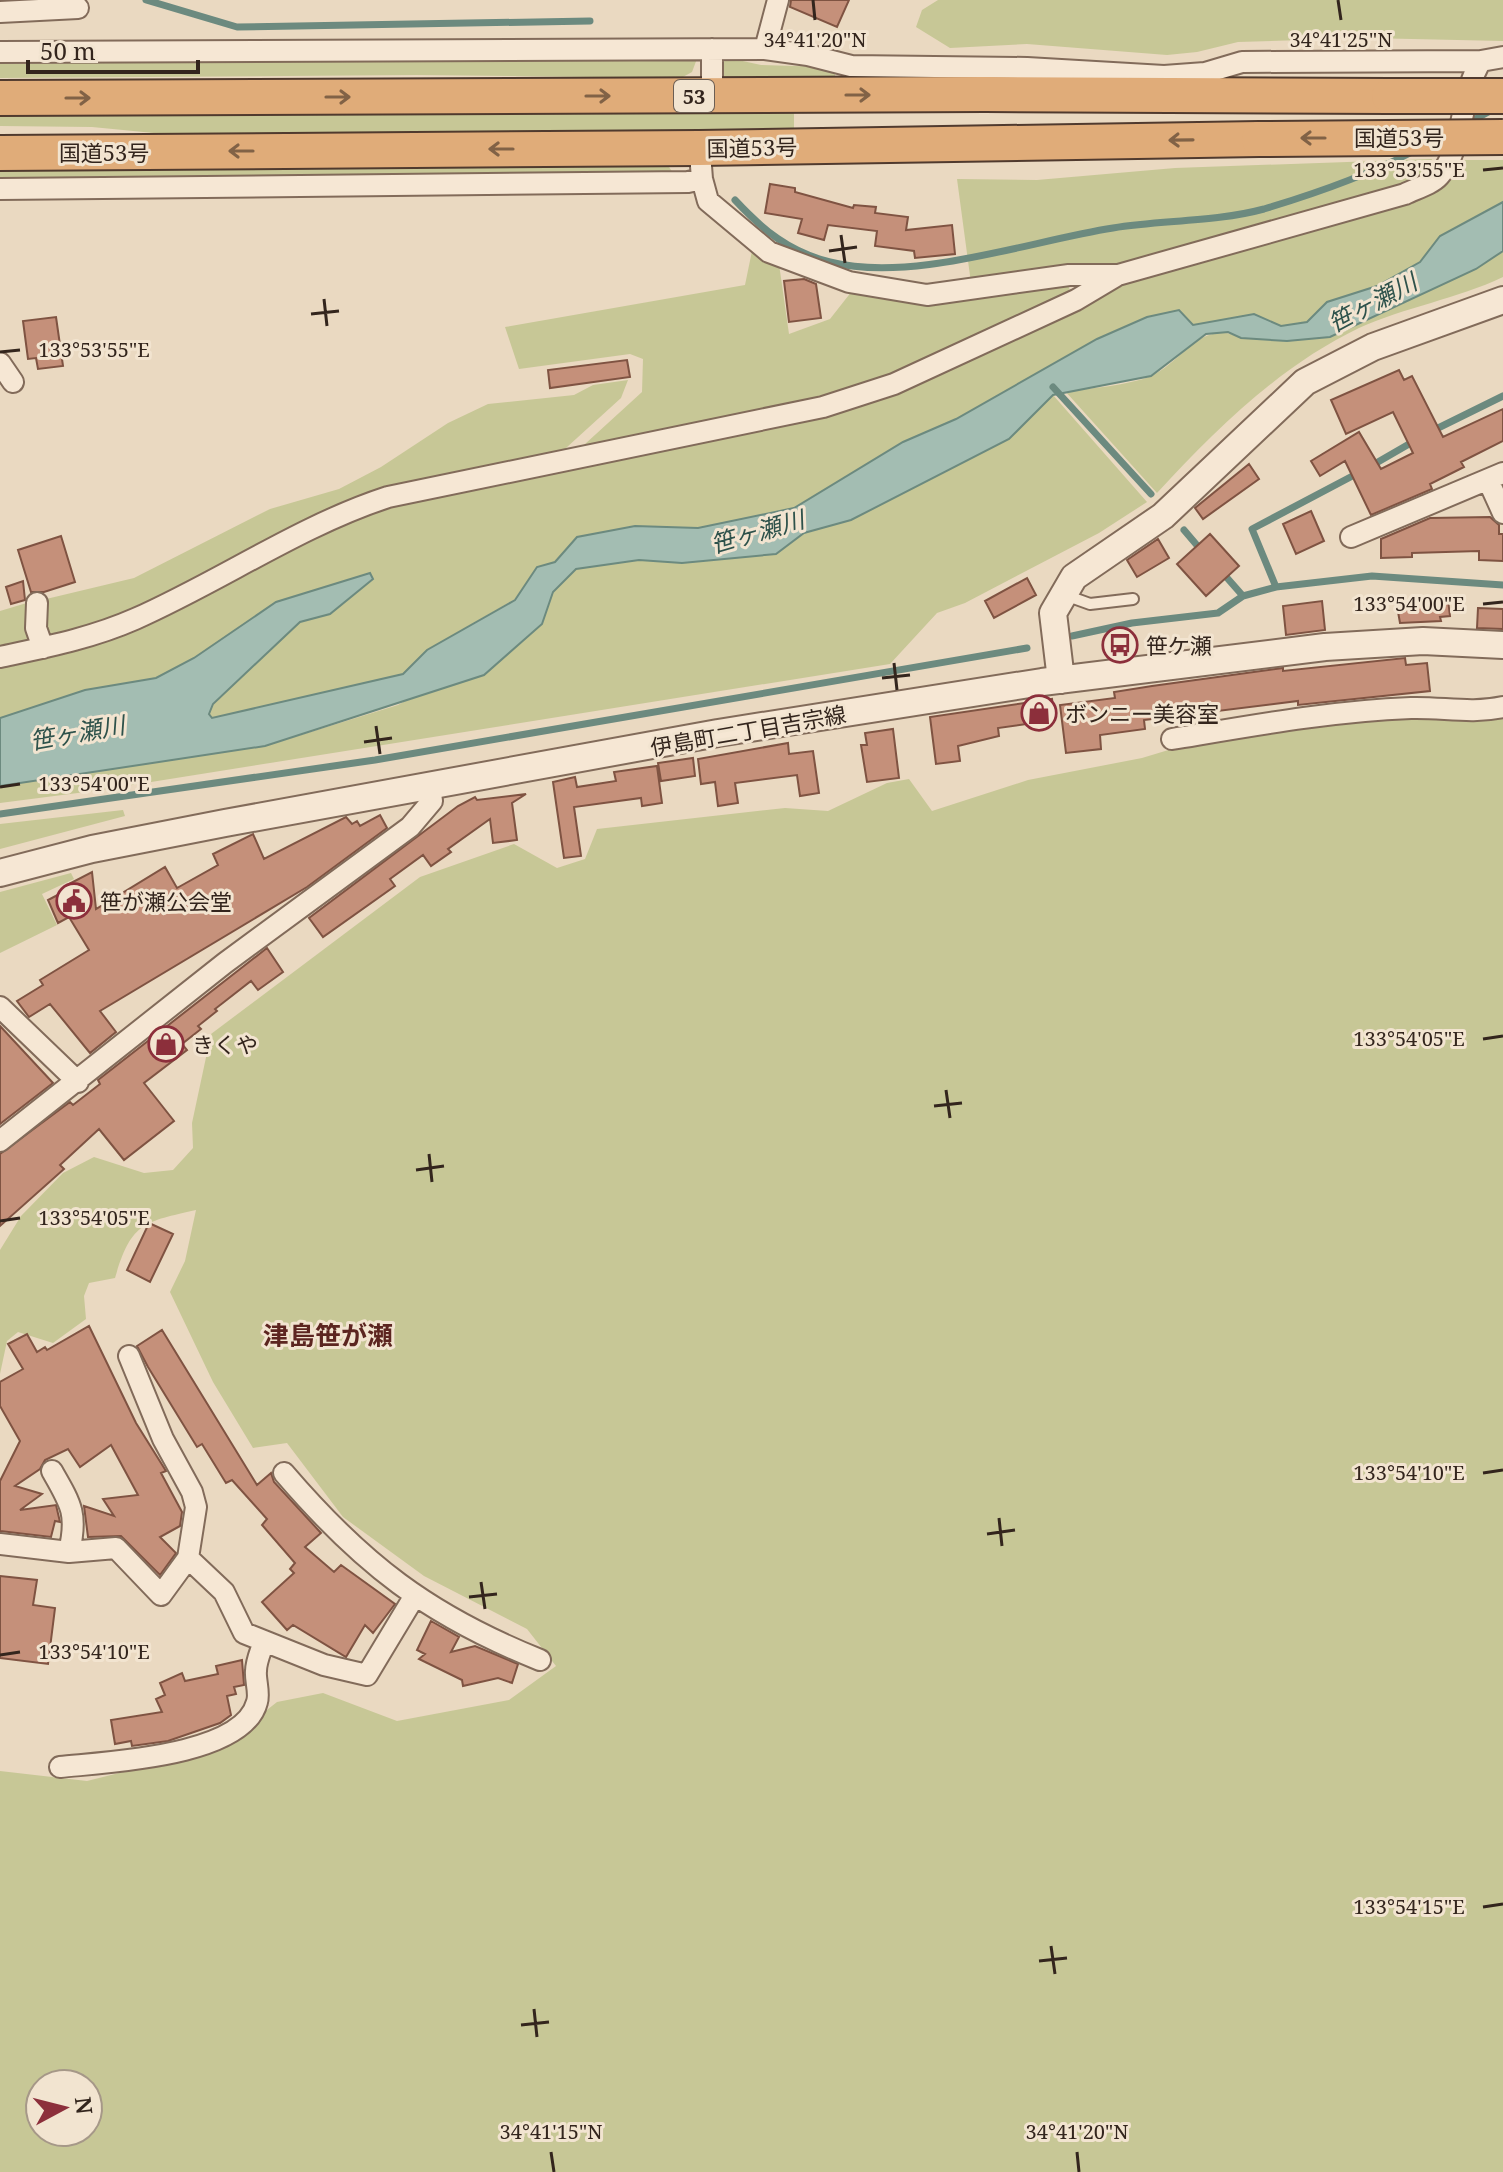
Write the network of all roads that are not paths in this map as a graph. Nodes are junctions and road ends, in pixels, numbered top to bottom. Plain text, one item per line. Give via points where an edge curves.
1 (778, 0) edge
2 (78, 8) dead end
3 (0, 12) edge
4 (712, 49) junction
5 (765, 49) junction
6 (0, 52) edge
7 (1503, 57) edge
8 (1481, 61) junction
9 (712, 96) junction
10 (1503, 96) edge
11 (0, 98) edge
12 (1503, 137) edge
13 (0, 153) edge
14 (700, 164) junction
15 (0, 189) edge
16 (1118, 275) junction
17 (1503, 300) edge
18 (0, 363) edge
19 (13, 382) dead end
20 (1496, 476) edge
21 (1503, 513) edge
22 (1351, 537) dead end
23 (1062, 594) junction
24 (1133, 599) dead end
25 (37, 603) dead end
26 (1503, 645) edge
27 (43, 648) junction
28 (0, 657) edge
29 (1061, 680) junction
30 (1503, 707) edge
31 (1172, 739) dead end
32 (430, 786) junction
33 (0, 873) edge
34 (0, 1007) edge
35 (78, 1082) junction
36 (0, 1141) edge
37 (129, 1356) dead end
38 (52, 1471) dead end
39 (284, 1473) dead end
40 (0, 1544) edge
41 (69, 1552) junction
42 (188, 1558) junction
43 (414, 1597) junction
44 (264, 1641) junction
45 (540, 1660) dead end
46 (60, 1767) dead end

1 - 5 street
2 - 3 street
4 - 5 street
4 - 6 street
4 - 9 street
5 - 8 street via 851,66 1164,76 1205,73 1242,62
7 - 8 street
8 - 16 street via 1439,177 1392,199
9 -> 10 highway, 国道53号 / 53, bridge
11 -> 9 highway, 国道53号 / 53
12 -> 14 highway, 国道53号, bridge via 1259,139
14 -> 13 highway, 国道53号
14 - 15 street
14 - 16 street via 708,201 769,252 849,282 927,295 1069,275
16 - 27 street via 1076,300 894,384 823,407 388,497 344,511 134,620
17 - 23 street via 1373,347 1305,382 1163,516 1074,577
18 - 19 street
20 - 21 street
20 - 22 street
23 - 24 lane via 1090,604
23 - 29 street via 1053,613
25 - 27 street via 36,628
26 - 29 street, 伊島町二丁目吉宗線 via 1423,641 1325,647
27 - 28 street
29 - 32 street, 伊島町二丁目吉宗線 via 718,733
30 - 31 street via 1479,712 1412,708
32 - 33 street, 伊島町二丁目吉宗線 via 136,840
32 - 35 street via 432,801 410,827 225,963
34 - 35 street
35 - 36 street
37 - 42 street via 163,1439 192,1492 196,1507
38 - 41 street via 71,1503 75,1525
39 - 43 street via 330,1527
40 - 41 street
41 - 42 street via 116,1548 161,1595
42 - 44 street via 224,1592 244,1633
43 - 44 street via 367,1675
43 - 45 street via 486,1638
44 - 46 street via 256,1669 257,1702 246,1720 215,1742 171,1754

